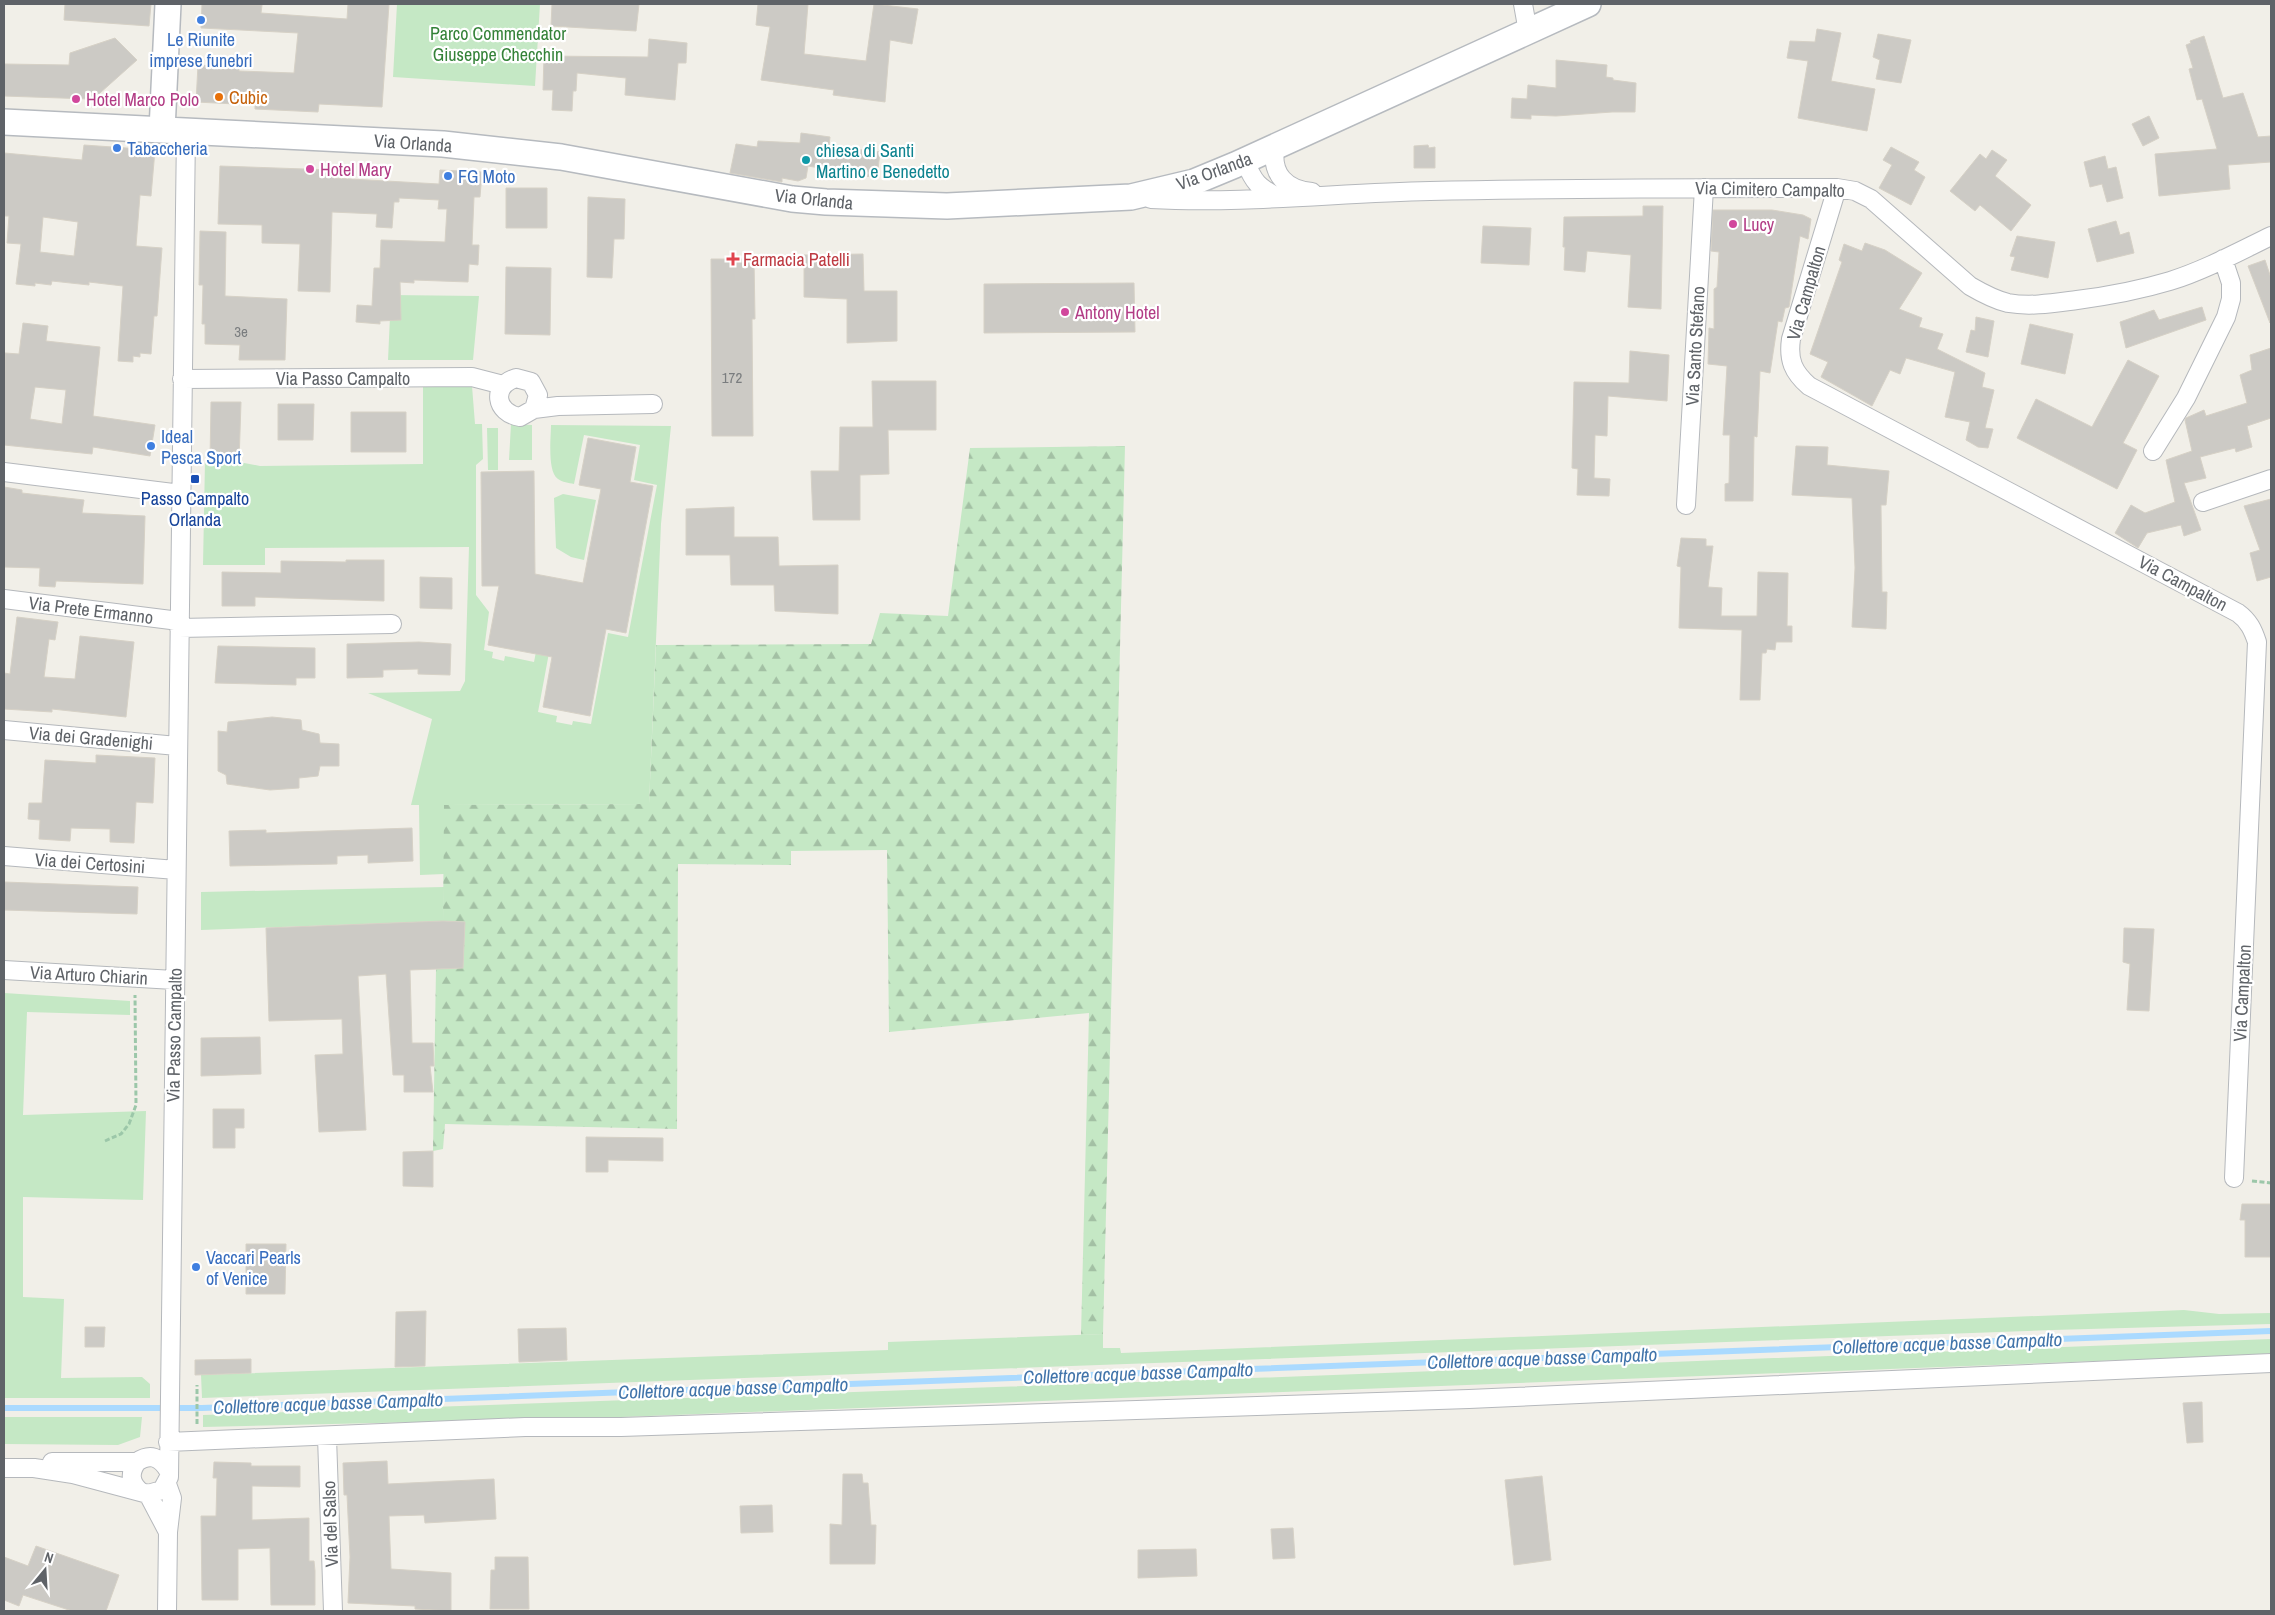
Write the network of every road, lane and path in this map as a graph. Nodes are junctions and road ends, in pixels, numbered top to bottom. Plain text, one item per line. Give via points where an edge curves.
1 (168, 4) edge
2 (1523, 4) edge
3 (1588, 4) edge
4 (1528, 32) junction
5 (4, 122) edge
6 (174, 130) junction
7 (1275, 148) junction
8 (1245, 161) junction
9 (1704, 188) junction
10 (1838, 188) junction
11 (1338, 194) junction
12 (1131, 197) junction
13 (1279, 198) junction
14 (2271, 236) edge
15 (2223, 259) junction
16 (182, 379) junction
17 (503, 385) junction
18 (653, 404) dead end
19 (534, 409) junction
20 (2153, 451) dead end
21 (4, 472) edge
22 (2271, 479) edge
23 (181, 494) junction
24 (2203, 502) dead end
25 (1686, 505) dead end
26 (4, 599) edge
27 (392, 624) dead end
28 (179, 625) junction
29 (4, 730) edge
30 (178, 746) junction
31 (4, 856) edge
32 (176, 870) junction
33 (4, 970) edge
34 (174, 980) junction
35 (135, 995) dead end
36 (106, 1141) dead end
37 (2234, 1178) dead end
38 (2271, 1363) edge
39 (197, 1385) dead end
40 (197, 1430) dead end
41 (168, 1434) junction
42 (327, 1437) junction
43 (144, 1459) junction
44 (4, 1468) edge
45 (34, 1468) junction
46 (168, 1477) junction
47 (144, 1493) junction
48 (168, 1532) junction
49 (167, 1611) edge
50 (333, 1611) edge

1 - 6 main road
2 - 4 street
3 - 4 main road, Via Orlanda
4 - 7 main road, Via Orlanda
5 - 6 main road, Via Orlanda
6 - 12 main road, Via Orlanda via 443,144 561,157 792,199 826,202 947,206
6 - 16 street, Via Passo Campalto
7 - 8 main road, Via Orlanda
7 - 11 street, Via Cimitero Campalto via 1273,161 1288,184 1307,192
8 - 12 main road, Via Orlanda via 1194,182
8 - 13 street via 1260,188
9 - 10 street, Via Cimitero Campalto
9 - 11 street, Via Cimitero Campalto
9 - 25 street, Via Santo Stefano
10 - 15 street, Via Cimitero Campalto via 1855,191 1871,199 1970,286 2007,302 2046,304 2109,296 2171,281
10 - 37 street, Via Campalton via 1791,339 1789,353 1797,376 1809,386 2238,613 2248,620 2254,632 2257,642
11 - 13 street, Via Cimitero Campalto
12 - 13 street, Via Cimitero Campalto via 1193,201
14 - 15 street, Via Cimitero Campalto
15 - 20 street via 2231,299 2226,318 2186,398
16 - 17 street, Via Passo Campalto via 472,377
16 - 23 street, Via Passo Campalto
17 - 19 street, Via Passo Campalto via 516,378 531,382 538,395
17 - 19 street via 499,399 506,412 520,417
18 - 19 street
21 - 23 street
22 - 24 street
23 - 28 street, Via Passo Campalto
26 - 28 street, Via Prete Ermanno
27 - 28 street
28 - 30 street, Via Passo Campalto
29 - 30 street, Via dei Gradenighi
30 - 32 street, Via Passo Campalto
31 - 32 street, Via dei Certosini
32 - 34 street, Via Passo Campalto
33 - 34 street, Via Arturo Chiarin
34 - 41 street, Via Passo Campalto
35 - 36 path via 136,1105 121,1134
38 - 42 street via 1469,1399 631,1427 525,1427
39 - 40 path
41 - 42 street
41 - 43 street
41 - 46 street, Via Passo Campalto
42 - 50 street, Via del Salso
43 - 45 street via 52,1462
43 - 46 street via 158,1458
43 - 47 street, Via Passo Campalto via 131,1474 132,1481
44 - 45 street
45 - 47 street via 95,1479
46 - 47 street via 155,1494
46 - 48 street, Via Passo Campalto via 172,1498
47 - 48 street, Via Passo Campalto
48 - 49 street, Via Passo Campalto

